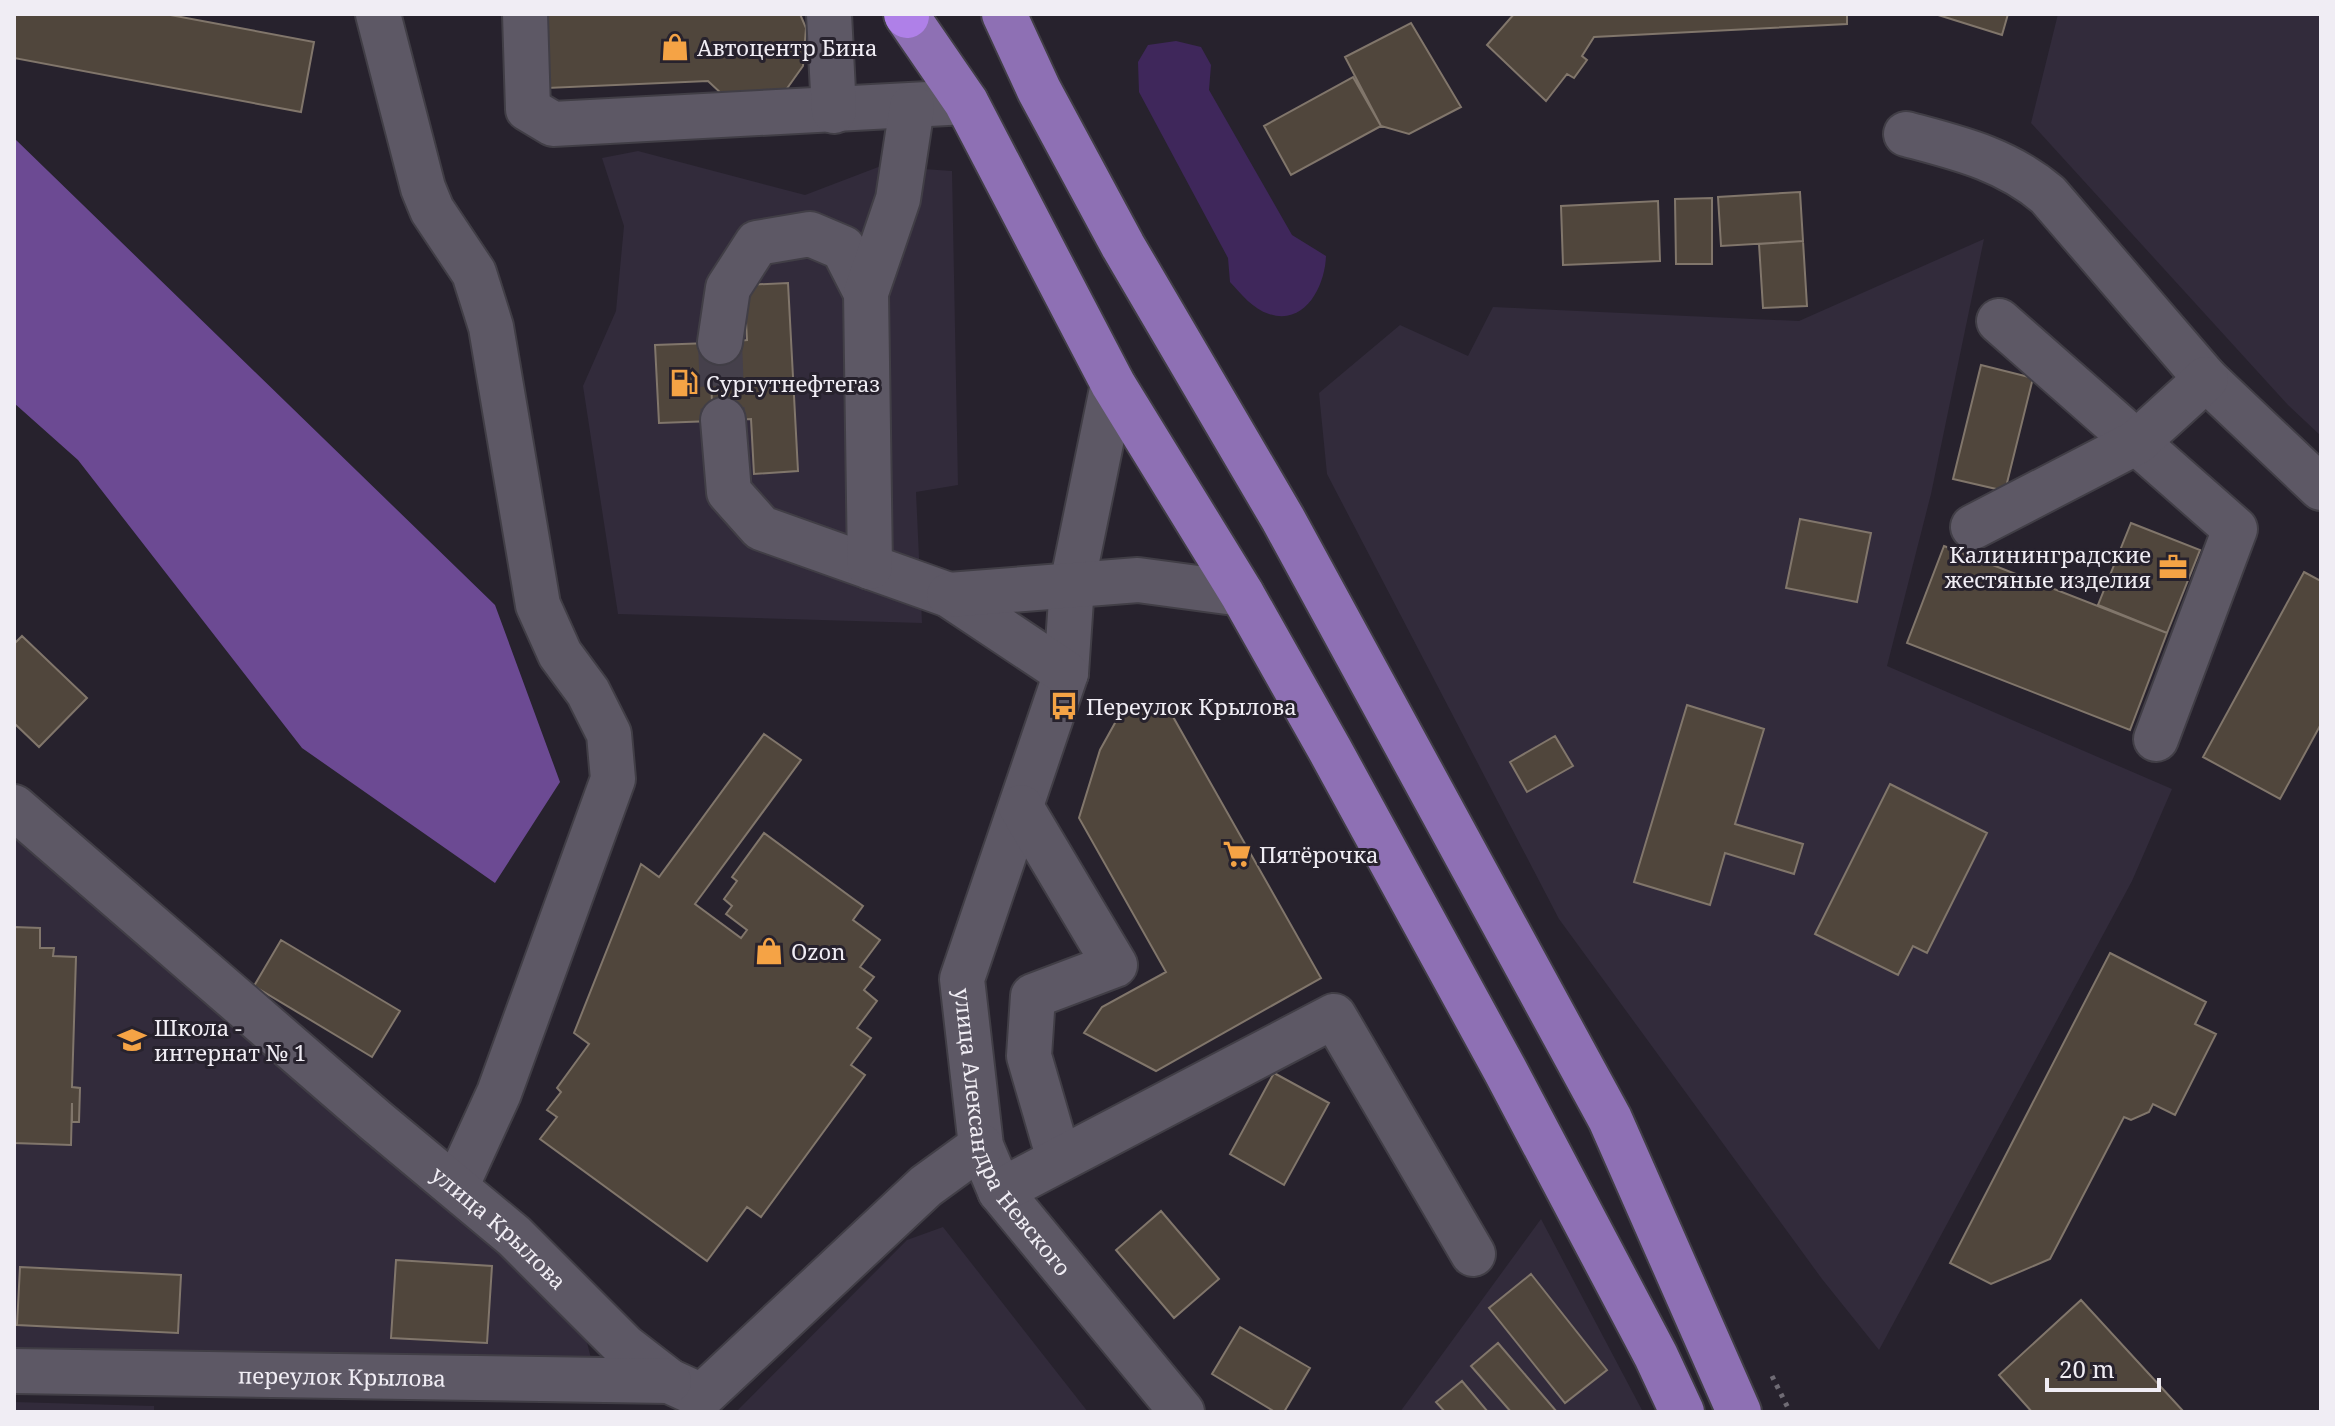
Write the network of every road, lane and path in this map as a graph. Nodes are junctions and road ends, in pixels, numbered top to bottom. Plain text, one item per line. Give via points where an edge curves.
1 (378, 14) edge
2 (525, 14) edge
3 (829, 14) edge
4 (1004, 14) edge
5 (907, 15) edge
6 (966, 102) junction
7 (912, 107) junction
8 (834, 111) junction
9 (1906, 134) dead end
10 (866, 293) junction
11 (1999, 321) dead end
12 (720, 342) tunnel mouth
13 (2206, 379) junction
14 (1113, 384) junction
15 (723, 420) tunnel mouth
16 (2137, 442) junction
17 (2321, 488) edge
18 (1973, 527) dead end
19 (870, 567) junction
20 (1072, 585) junction
21 (1242, 594) junction
22 (949, 595) junction
23 (1066, 673) junction
24 (2156, 739) dead end
25 (14, 807) edge
26 (1021, 807) junction
27 (981, 1146) junction
28 (1059, 1159) junction
29 (456, 1187) junction
30 (1000, 1191) junction
31 (1473, 1254) dead end
32 (14, 1371) edge
33 (687, 1396) edge
34 (1182, 1412) edge
35 (1682, 1412) edge
36 (1739, 1412) edge

1 - 29 street via 423,188 474,273 491,327 538,605 560,654 588,692 609,734 613,779 499,1093
2 - 8 street via 528,109 553,124
3 - 8 street
4 - 36 main road via 1123,246 1283,519 1610,1119
5 - 6 main road
6 - 7 street
6 - 14 main road
7 - 8 street
7 - 10 street via 898,199
9 - 13 street via 1982,154 2029,178
10 - 12 street via 843,248 810,234 757,243 728,288
10 - 19 street
11 - 16 street
13 - 16 street
13 - 17 street
14 - 20 street, улица Александра Невского
14 - 21 main road
15 - 19 street via 729,492 761,528
16 - 18 street
16 - 24 street via 2235,529
19 - 22 street
20 - 21 street via 1138,580
20 - 22 street
20 - 23 street, улица Александра Невского
21 - 35 main road via 1505,1070
22 - 23 street
23 - 26 street, улица Александра Невского
25 - 29 street, улица Крылова
26 - 27 street, улица Александра Невского via 962,979
26 - 28 street via 1115,965 1033,996 1029,1056
27 - 30 street, улица Александра Невского
27 - 33 street via 926,1186 771,1353
28 - 30 street
28 - 31 street via 1334,1016
29 - 33 street, улица Крылова via 514,1236 625,1347
30 - 34 street, улица Александра Невского
32 - 33 street, переулок Крылова

